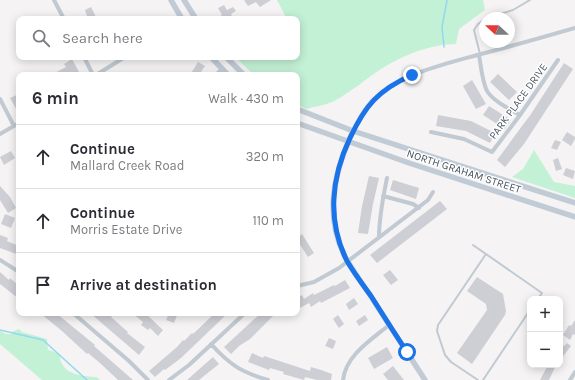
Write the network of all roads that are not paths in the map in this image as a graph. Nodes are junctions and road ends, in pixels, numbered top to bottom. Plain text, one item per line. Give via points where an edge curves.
1 (54, 0) edge
2 (171, 0) edge
3 (184, 0) edge
4 (530, 0) edge
5 (506, 12) edge
6 (62, 16) edge
7 (180, 16) edge
8 (194, 16) edge
9 (479, 23) edge
10 (575, 28) edge
11 (479, 55) junction
12 (86, 60) edge
13 (120, 60) edge
14 (214, 60) edge
15 (229, 60) edge
16 (558, 60) dead end
17 (222, 69) junction
18 (92, 72) edge
19 (101, 72) edge
20 (219, 72) edge
21 (225, 72) edge
22 (241, 72) edge
23 (0, 99) edge
24 (300, 110) edge
25 (520, 115) junction
26 (300, 124) edge
27 (14, 126) joint
28 (353, 131) junction
29 (431, 132) dead end
30 (0, 134) edge
31 (348, 142) junction
32 (387, 178) dead end
33 (434, 192) dead end
34 (383, 196) junction
35 (575, 203) edge
36 (419, 208) junction
37 (575, 217) edge
38 (379, 237) junction
39 (473, 245) dead end
40 (486, 254) junction
41 (0, 260) edge
42 (347, 261) junction
43 (16, 270) edge
44 (300, 285) edge
45 (540, 296) edge
46 (527, 314) edge
47 (76, 316) edge
48 (242, 316) edge
49 (389, 326) junction
50 (211, 344) junction
51 (575, 372) edge
52 (256, 378) edge
53 (148, 380) edge
54 (168, 380) edge
55 (268, 380) edge
56 (343, 380) edge
57 (425, 380) edge
58 (478, 380) edge
59 (483, 380) edge
60 (570, 380) edge

1 - 6 street
2 - 7 main road
3 - 8 main road
4 - 5 lane
9 - 11 lane via 474,30
10 - 11 street
11 - 25 street via 487,91
11 - 28 street via 437,66 400,80 376,97 360,116
12 - 18 street
13 - 19 street
14 - 17 main road
15 - 22 main road
16 - 25 street, PARK PLACE DRIVE
17 - 20 street
17 - 21 main road
23 - 27 street
24 - 28 main road, NORTH GRAHAM STREET
25 - 29 street, PARK PLACE DRIVE via 492,152 464,139
26 - 31 main road, NORTH GRAHAM STREET
27 - 30 street
28 - 31 main road
28 - 35 main road, NORTH GRAHAM STREET
31 - 37 main road, NORTH GRAHAM STREET
31 - 42 main road via 336,178 333,207 335,226
32 - 34 street
33 - 36 street
34 - 36 street
34 - 38 street
36 - 38 street
38 - 42 street
39 - 40 lane
40 - 45 lane via 542,293
40 - 58 lane via 438,325 437,331 445,355
41 - 43 street
42 - 44 street via 314,282
42 - 49 main road
46 - 59 lane
47 - 53 street
48 - 50 street
49 - 56 street via 350,360 343,373
49 - 57 main road
50 - 52 street via 233,366
50 - 54 street
51 - 60 street
52 - 55 street

